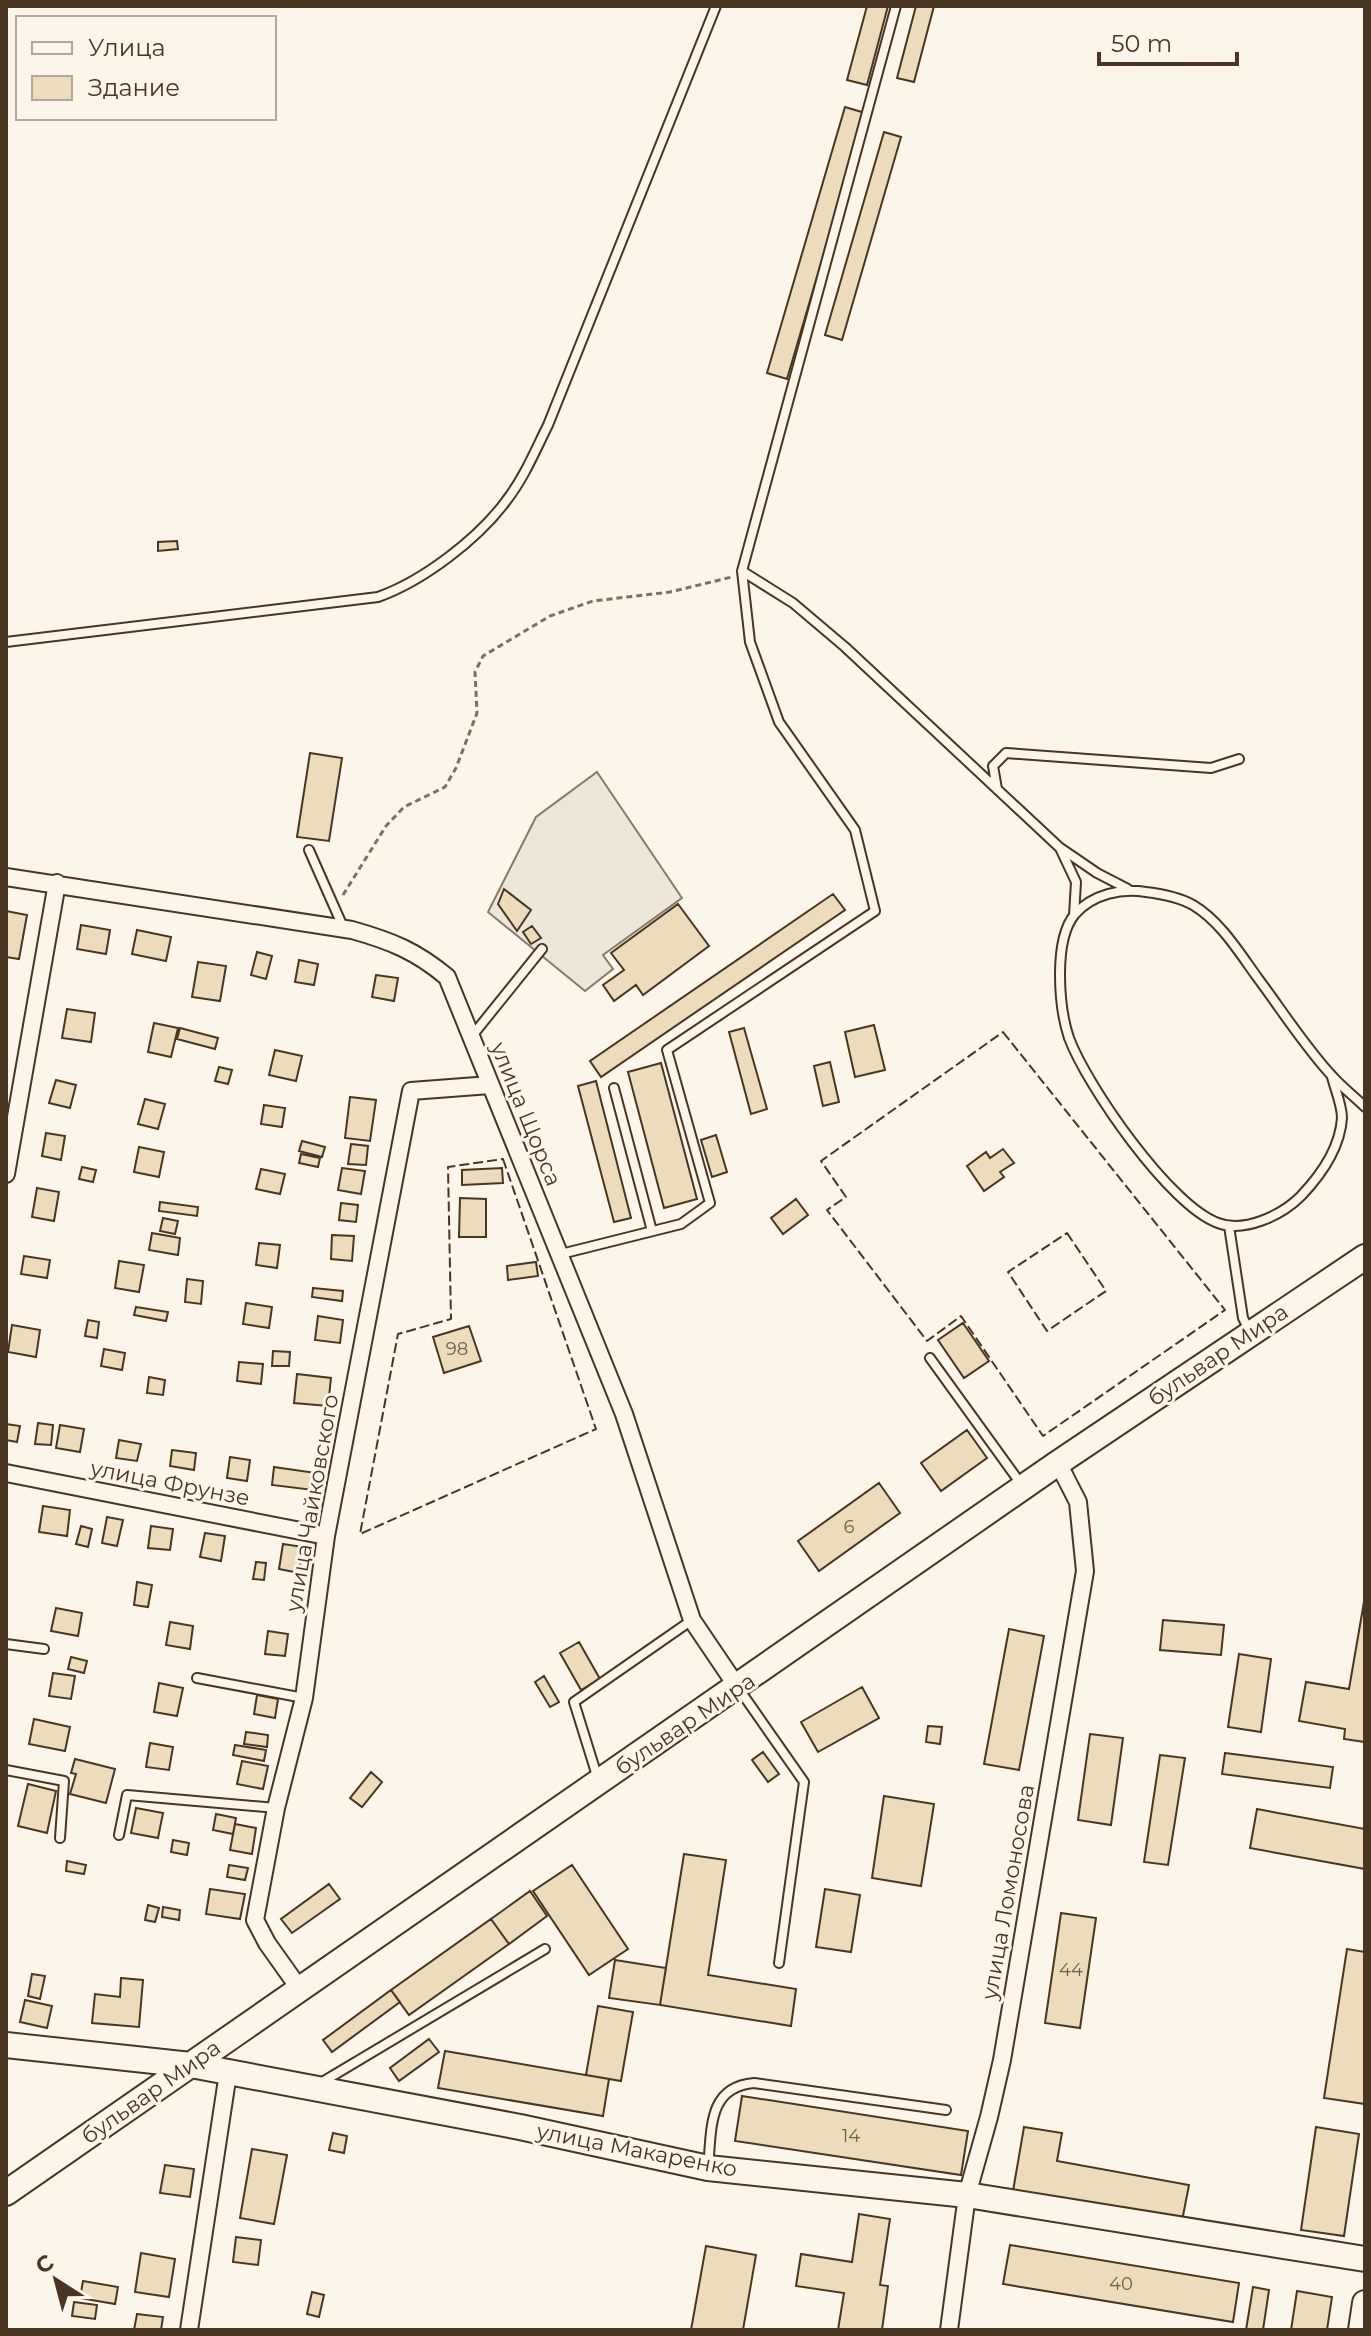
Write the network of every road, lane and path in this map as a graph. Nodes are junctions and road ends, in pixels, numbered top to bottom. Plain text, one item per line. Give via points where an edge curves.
1 (716, 6) edge
2 (896, 6) edge
3 (742, 572) junction
4 (6, 642) edge
5 (1239, 759) dead end
6 (998, 790) junction
7 (1059, 847) junction
8 (309, 850) dead end
9 (6, 877) edge
10 (57, 883) junction
11 (1128, 889) junction
12 (335, 908) junction
13 (1074, 915) junction
14 (344, 929) junction
15 (542, 949) dead end
16 (471, 1037) junction
17 (1332, 1077) junction
18 (490, 1085) junction
19 (614, 1088) dead end
20 (1365, 1107) edge
21 (6, 1174) edge
22 (1229, 1226) junction
23 (652, 1231) junction
24 (561, 1254) junction
25 (1365, 1257) edge
26 (1250, 1333) junction
27 (930, 1358) dead end
28 (1058, 1463) junction
29 (6, 1473) edge
30 (1023, 1487) junction
31 (326, 1536) junction
32 (692, 1620) junction
33 (6, 1644) edge
34 (44, 1649) dead end
35 (197, 1678) dead end
36 (738, 1688) junction
37 (304, 1698) junction
38 (6, 1770) edge
39 (599, 1782) junction
40 (276, 1808) junction
41 (119, 1835) dead end
42 (60, 1838) dead end
43 (545, 1949) dead end
44 (779, 1963) dead end
45 (299, 1988) junction
46 (6, 2045) edge
47 (191, 2065) junction
48 (228, 2073) junction
49 (312, 2088) junction
50 (946, 2110) dead end
51 (708, 2168) junction
52 (6, 2193) edge
53 (967, 2195) junction
54 (1365, 2259) edge
55 (1365, 2303) edge
56 (189, 2330) edge
57 (949, 2330) edge
58 (1361, 2330) edge

1 - 4 lane via 548,425 505,503 471,538 378,597
2 - 3 lane
3 - 6 lane via 793,603 845,647
3 - 12 path via 670,592 593,601 550,616 483,656 475,672 477,713 445,787 404,807 386,826
3 - 23 lane via 750,642 779,722 855,830 875,911 667,1050 710,1203 681,1224
5 - 6 lane via 1211,768 1006,753 993,766
6 - 7 lane
7 - 11 lane
7 - 13 lane via 1076,882
8 - 12 lane
9 - 10 street, улица Щорса
10 - 14 street, улица Щорса
10 - 21 street
11 - 13 lane via 1097,897
11 - 17 lane via 1193,906 1226,936
12 - 14 lane
13 - 22 lane via 1062,944 1060,995 1069,1038 1092,1082 1155,1171 1194,1210
14 - 16 street, улица Щорса via 395,943 426,959 447,977
15 - 16 lane
16 - 18 street, улица Щорса
17 - 20 lane
17 - 22 lane via 1342,1117 1333,1153 1318,1179 1295,1203 1266,1220
18 - 24 street, улица Щорса
18 - 31 street, улица Чайковского via 411,1091
19 - 23 lane
22 - 26 lane
23 - 24 lane
24 - 32 street, улица Щорса via 624,1414
25 - 26 main road, бульвар Мира
26 - 28 main road, бульвар Мира
27 - 30 lane
28 - 30 main road, бульвар Мира
28 - 53 street, улица Ломоносова via 1078,1502 1085,1571 1002,2060
29 - 31 street, улица Фрунзе
30 - 36 main road, бульвар Мира
31 - 37 street, улица Чайковского
32 - 36 street, улица Щорса
32 - 39 lane via 574,1702
33 - 34 lane
35 - 37 lane
36 - 39 main road, бульвар Мира
36 - 44 lane via 804,1782
37 - 40 street, улица Чайковского
38 - 42 lane via 64,1781
39 - 45 main road, бульвар Мира
40 - 41 lane via 127,1795
40 - 45 street, улица Чайковского via 255,1920
43 - 49 lane
45 - 47 main road, бульвар Мира
46 - 47 main road, улица Макаренко
47 - 48 main road, улица Макаренко
47 - 52 main road, бульвар Мира
48 - 49 main road, улица Макаренко
48 - 56 street
49 - 51 main road, улица Макаренко
50 - 51 lane via 740,2084 716,2107
51 - 53 main road, улица Макаренко
53 - 54 main road, улица Макаренко
53 - 57 street, улица Ломоносова
55 - 58 main road

